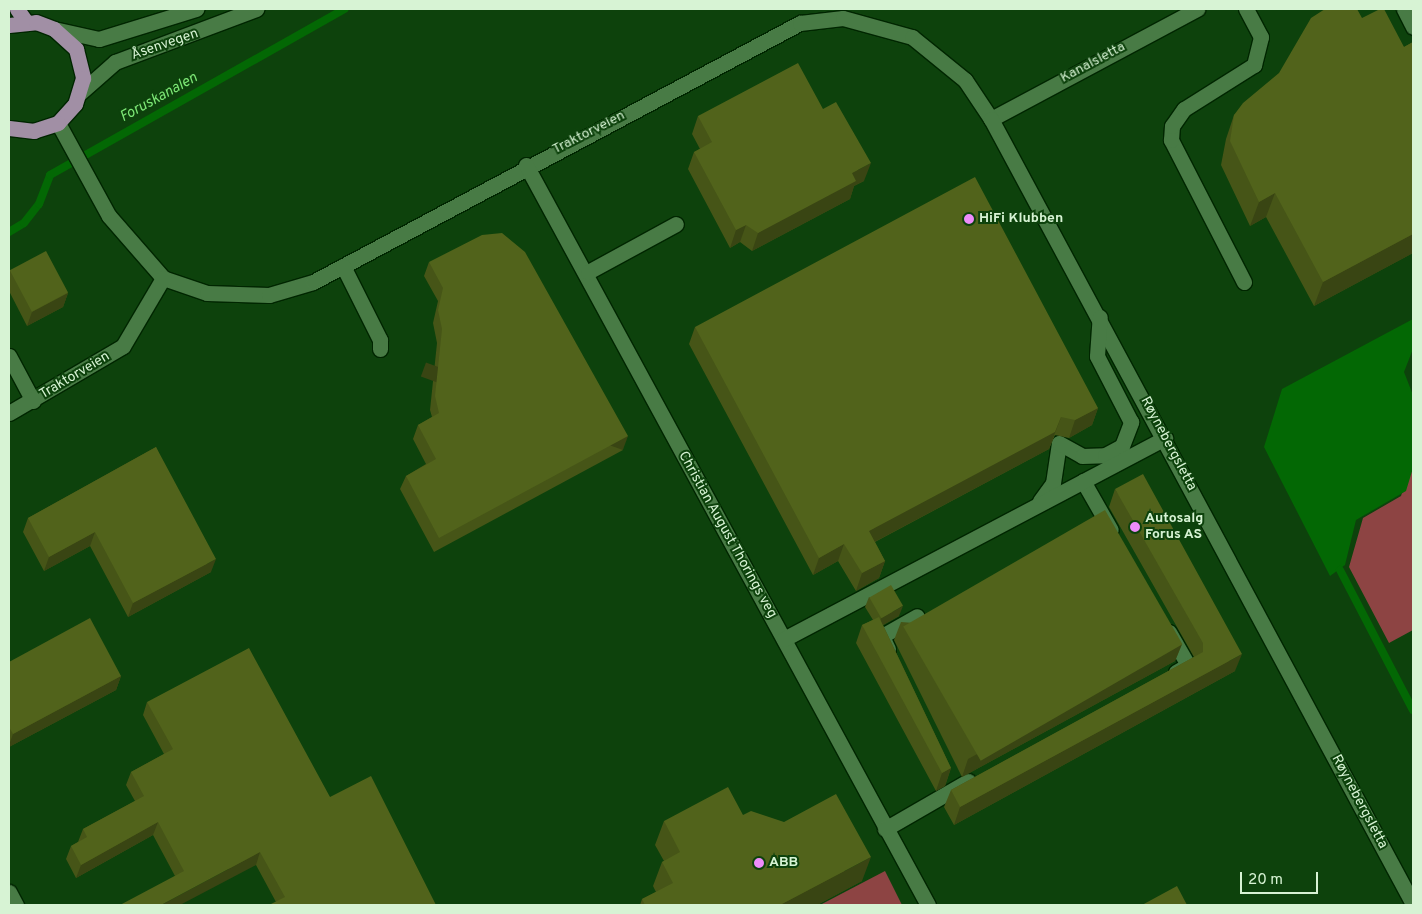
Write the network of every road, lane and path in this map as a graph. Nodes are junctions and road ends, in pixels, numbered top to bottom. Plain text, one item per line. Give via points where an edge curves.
1 (17, 9) edge
2 (196, 9) edge
3 (256, 9) edge
4 (1197, 9) edge
5 (1246, 9) edge
6 (1404, 9) edge
7 (26, 22) junction
8 (9, 25) edge
9 (1413, 27) edge
10 (54, 29) junction
11 (80, 93) junction
12 (991, 119) junction
13 (58, 123) junction
14 (9, 128) edge
15 (526, 165) junction
16 (676, 224) dead end
17 (343, 266) junction
18 (588, 272) junction
19 (163, 278) junction
20 (1244, 282) dead end
21 (1100, 316) junction
22 (380, 350) dead end
23 (9, 356) edge
24 (33, 401) junction
25 (9, 413) edge
26 (1165, 438) junction
27 (1084, 481) junction
28 (1038, 504) junction
29 (1103, 515) junction
30 (1088, 523) edge
31 (1122, 548) edge
32 (928, 610) edge
33 (1160, 615) edge
34 (784, 639) junction
35 (895, 662) edge
36 (1165, 678) edge
37 (948, 770) edge
38 (980, 775) edge
39 (956, 787) junction
40 (885, 829) junction
41 (9, 892) edge
42 (1413, 904) edge
43 (16, 905) edge
44 (928, 905) edge

1 - 7 main road
2 - 10 street, Åsenvegen via 98,39
3 - 11 street, Åsenvegen via 115,62
4 - 12 street, Kanalsletta
5 - 20 street via 1261,36 1254,65 1184,109 1172,126 1171,140
6 - 9 street
7 - 8 main road
7 - 10 main road
10 - 11 main road via 76,50 81,64
11 - 13 main road
12 - 15 street, Traktorveien via 965,80 912,37 877,24 822,17 778,32
12 - 21 street, Røynebergsletta
13 - 14 main road via 34,131
13 - 19 street, Traktorveien via 73,145 109,216
15 - 17 street, Traktorveien
15 - 18 street, Christian August Thorings veg
16 - 18 street
17 - 19 street, Traktorveien via 292,290 248,296 206,293
17 - 22 street via 380,340
18 - 34 street, Christian August Thorings veg
19 - 24 street, Traktorveien via 123,346
21 - 26 street, Røynebergsletta
21 - 28 street via 1097,356 1131,422 1122,446 1105,455 1082,456 1059,443 1053,483
23 - 24 street
24 - 25 street, Traktorveien
26 - 27 street
26 - 42 street, Røynebergsletta
27 - 28 street
27 - 29 street
28 - 34 street
29 - 30 street
29 - 31 street
32 - 35 street via 882,636
33 - 36 street via 1188,665
34 - 40 street, Christian August Thorings veg
37 - 39 street
38 - 39 street
39 - 40 street
40 - 44 street, Christian August Thorings veg
41 - 43 street

